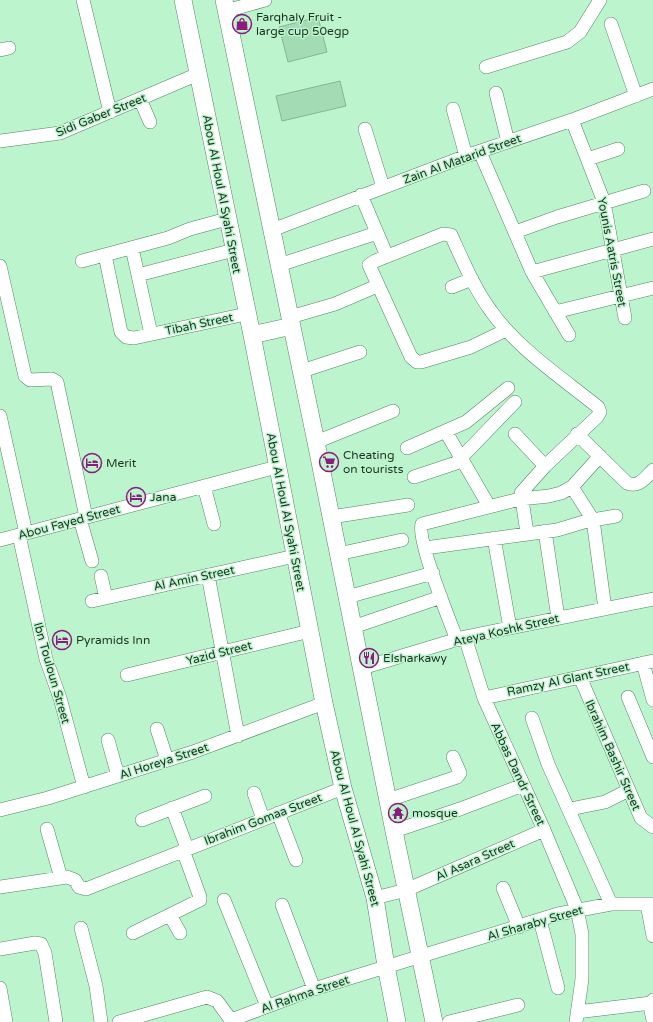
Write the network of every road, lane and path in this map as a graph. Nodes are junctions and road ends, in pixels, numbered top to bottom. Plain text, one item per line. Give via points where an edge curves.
1 (83, 0) edge
2 (183, 0) edge
3 (264, 0) edge
4 (596, 3) edge
5 (225, 5) edge
6 (611, 24) dead end
7 (486, 67) dead end
8 (198, 74) junction
9 (653, 89) edge
10 (496, 94) dead end
11 (636, 96) junction
12 (140, 99) junction
13 (453, 109) dead end
14 (110, 112) junction
15 (572, 120) junction
16 (150, 122) dead end
17 (365, 129) dead end
18 (0, 141) edge
19 (508, 142) junction
20 (618, 149) dead end
21 (480, 152) junction
22 (466, 156) junction
23 (588, 159) junction
24 (383, 187) junction
25 (644, 191) dead end
26 (360, 195) junction
27 (604, 202) junction
28 (227, 219) junction
29 (272, 230) junction
30 (515, 232) junction
31 (377, 233) junction
32 (653, 238) edge
33 (132, 248) junction
34 (612, 249) junction
35 (234, 250) junction
36 (105, 255) junction
37 (387, 256) junction
38 (82, 261) dead end
39 (279, 265) junction
40 (0, 266) edge
41 (532, 272) junction
42 (138, 275) junction
43 (472, 279) junction
44 (377, 286) junction
45 (452, 287) dead end
46 (653, 288) edge
47 (620, 295) junction
48 (555, 312) junction
49 (246, 314) junction
50 (625, 318) dead end
51 (291, 322) junction
52 (506, 330) junction
53 (151, 334) junction
54 (252, 335) junction
55 (570, 335) dead end
56 (360, 352) dead end
57 (302, 371) junction
58 (508, 388) dead end
59 (515, 402) dead end
60 (392, 411) dead end
61 (0, 416) edge
62 (446, 432) junction
63 (515, 434) dead end
64 (577, 434) junction
65 (316, 442) junction
66 (407, 448) dead end
67 (600, 456) junction
68 (462, 458) junction
69 (545, 466) junction
70 (277, 467) junction
71 (653, 470) edge
72 (414, 477) dead end
73 (204, 486) junction
74 (572, 488) junction
75 (520, 498) junction
76 (408, 505) dead end
77 (489, 506) junction
78 (616, 516) dead end
79 (331, 517) junction
80 (83, 518) junction
81 (593, 520) junction
82 (214, 524) dead end
83 (545, 531) junction
84 (527, 533) junction
85 (22, 534) junction
86 (494, 538) junction
87 (0, 540) edge
88 (402, 540) dead end
89 (425, 548) junction
90 (338, 554) junction
91 (295, 556) junction
92 (92, 561) dead end
93 (432, 573) junction
94 (208, 575) junction
95 (101, 576) dead end
96 (347, 597) junction
97 (441, 597) junction
98 (106, 598) junction
99 (653, 599) edge
100 (92, 601) dead end
101 (605, 609) junction
102 (558, 618) junction
103 (353, 627) junction
104 (510, 628) junction
105 (310, 631) junction
106 (461, 639) junction
107 (223, 652) junction
108 (648, 662) edge
109 (362, 668) junction
110 (127, 675) dead end
111 (580, 677) junction
112 (484, 698) junction
113 (628, 698) dead end
114 (653, 700) edge
115 (324, 703) junction
116 (532, 718) dead end
117 (157, 729) dead end
118 (238, 736) junction
119 (108, 740) dead end
120 (650, 743) edge
121 (453, 757) dead end
122 (653, 757) edge
123 (167, 760) junction
124 (118, 776) junction
125 (523, 785) junction
126 (84, 787) junction
127 (343, 788) junction
128 (629, 790) junction
129 (254, 793) dead end
130 (205, 796) dead end
131 (388, 800) junction
132 (172, 808) junction
133 (570, 809) junction
134 (0, 810) edge
135 (278, 813) junction
136 (263, 819) junction
137 (142, 820) dead end
138 (652, 824) edge
139 (47, 829) dead end
140 (544, 830) junction
141 (394, 831) junction
142 (185, 849) junction
143 (296, 860) dead end
144 (61, 878) junction
145 (0, 887) edge
146 (503, 888) dead end
147 (406, 890) junction
148 (375, 898) junction
149 (224, 900) dead end
150 (611, 904) junction
151 (650, 904) edge
152 (282, 905) dead end
153 (577, 909) junction
154 (170, 915) junction
155 (540, 920) junction
156 (519, 927) junction
157 (82, 928) dead end
158 (133, 933) dead end
159 (180, 933) dead end
160 (653, 936) edge
161 (0, 949) edge
162 (420, 957) junction
163 (386, 966) junction
164 (0, 988) edge
165 (558, 988) dead end
166 (314, 989) junction
167 (652, 1002) edge
168 (267, 1006) junction
169 (518, 1006) dead end
170 (256, 1017) edge
171 (576, 1017) edge
172 (653, 1020) edge
173 (126, 1021) edge
174 (231, 1021) edge
175 (6, 1022) edge
176 (56, 1022) edge
177 (101, 1022) edge
178 (397, 1022) edge
179 (434, 1022) edge
180 (449, 1022) edge

1 - 14 street
2 - 8 main road, Abou Al Houl Al Syahi Street
3 - 5 street
4 - 7 street via 580,32 567,42
5 - 29 main road
6 - 11 street
8 - 12 street, Sidi Gaber Street
8 - 28 main road, Abou Al Houl Al Syahi Street
9 - 11 street, Zain Al Matarid Street
10 - 19 street
11 - 15 street, Zain Al Matarid Street
12 - 14 street, Sidi Gaber Street
12 - 16 street
13 - 22 street
14 - 18 street, Sidi Gaber Street via 60,133
15 - 19 street, Zain Al Matarid Street
15 - 23 street, Younis Aatris Street
17 - 24 street
19 - 21 street, Zain Al Matarid Street
20 - 23 street
21 - 22 street, Zain Al Matarid Street
21 - 30 street
22 - 24 street, Zain Al Matarid Street
23 - 27 street, Younis Aatris Street
24 - 26 street, Zain Al Matarid Street
25 - 27 street
26 - 29 street, Zain Al Matarid Street
26 - 31 street
27 - 30 street
27 - 34 street, Younis Aatris Street
28 - 33 street
28 - 35 main road, Abou Al Houl Al Syahi Street
29 - 39 main road
30 - 41 street
31 - 37 street
31 - 39 street
32 - 34 street
33 - 36 street
33 - 42 street
34 - 41 street
34 - 47 street, Younis Aatris Street
35 - 42 street
35 - 49 main road, Abou Al Houl Al Syahi Street
36 - 38 street
36 - 53 street, Tibah Street via 121,332 130,338
37 - 43 street via 443,234 451,235
37 - 44 street via 369,266
39 - 51 main road
40 - 80 street via 25,376 32,380 52,379 57,382
41 - 48 street
42 - 53 street
43 - 45 street
43 - 52 street via 483,301
44 - 51 street
44 - 52 street via 411,357 417,362 472,346
46 - 47 street
47 - 48 street
47 - 50 street, Younis Aatris Street
48 - 55 street
49 - 53 street, Tibah Street
49 - 54 main road, Abou Al Houl Al Syahi Street
51 - 54 main road
51 - 57 main road
52 - 64 street via 598,407 599,414
54 - 70 main road, Abou Al Houl Al Syahi Street
56 - 57 street
57 - 65 main road
58 - 62 street via 466,422
59 - 68 street
60 - 65 street
61 - 85 street, Ibn Touloun Street
62 - 66 street
62 - 68 street
63 - 69 street
64 - 67 street
64 - 69 street
65 - 79 main road
67 - 71 street via 632,485 639,484
67 - 74 street
68 - 72 street via 456,463
68 - 77 street
69 - 75 street via 524,487
70 - 73 street, Abou Fayed Street
70 - 91 main road, Abou Al Houl Al Syahi Street
73 - 80 street, Abou Fayed Street
73 - 82 street
74 - 75 street via 555,495
74 - 81 street
75 - 77 street
75 - 84 street
76 - 79 street
77 - 89 street, Abbas Dandr Street via 422,524 420,527
78 - 81 street
79 - 90 main road
80 - 85 street, Abou Fayed Street
80 - 92 street
81 - 83 street
81 - 101 street
83 - 84 street
83 - 102 street
84 - 86 street
85 - 87 street, Abou Fayed Street
85 - 126 street, Ibn Touloun Street via 46,659 60,698
86 - 89 street
86 - 104 street
88 - 90 street
89 - 93 street, Abbas Dandr Street
90 - 96 main road
91 - 94 street, Al Amin Street
91 - 105 main road, Abou Al Houl Al Syahi Street
93 - 96 street
93 - 97 street, Abbas Dandr Street
94 - 98 street, Al Amin Street
94 - 107 street
95 - 98 street
96 - 103 main road
97 - 103 street
97 - 106 street, Abbas Dandr Street
98 - 100 street, Al Amin Street
99 - 101 street, Ateya Koshk Street
101 - 102 street, Ateya Koshk Street
102 - 104 street, Ateya Koshk Street
103 - 109 main road
104 - 106 street, Ateya Koshk Street
105 - 107 street, Yazid Street
105 - 115 main road, Abou Al Houl Al Syahi Street
106 - 109 street, Ateya Koshk Street
106 - 112 street, Abbas Dandr Street
107 - 110 street, Yazid Street
107 - 118 street
108 - 111 street, Ramzy Al Glant Street
108 - 114 street
109 - 131 main road
111 - 112 street, Ramzy Al Glant Street
111 - 128 street, Ibrahim Bashir Street
112 - 125 street, Abbas Dandr Street
113 - 120 street
115 - 118 street, Al Horeya Street
115 - 127 main road, Abou Al Houl Al Syahi Street
116 - 133 street via 548,764
117 - 123 street
118 - 123 street, Al Horeya Street
119 - 124 street
120 - 122 street
121 - 131 street via 460,773 457,777
123 - 124 street, Al Horeya Street
124 - 126 street, Al Horeya Street
125 - 140 street, Abbas Dandr Street
125 - 141 street
126 - 134 street, Al Horeya Street
127 - 135 street, Ibrahim Gomaa Street
127 - 148 main road, Abou Al Houl Al Syahi Street
128 - 133 street via 605,802
128 - 138 street, Ibrahim Bashir Street via 641,818
129 - 136 street
130 - 132 street
131 - 141 main road
132 - 137 street
132 - 142 street
133 - 150 street
135 - 136 street, Ibrahim Gomaa Street
135 - 143 street
136 - 142 street, Ibrahim Gomaa Street
139 - 144 street
140 - 147 street, Al Asara Street
140 - 153 street, Abbas Dandr Street
141 - 147 main road
142 - 144 street, Ibrahim Gomaa Street via 86,889 79,887 73,878
142 - 154 street via 200,898
144 - 145 street
146 - 156 street
147 - 148 street, Al Asara Street
147 - 162 main road
148 - 163 main road, Abou Al Houl Al Syahi Street
149 - 168 street
150 - 151 street, Al Sharaby Street
150 - 153 street, Al Sharaby Street
151 - 160 street
152 - 166 street
153 - 155 street, Al Sharaby Street
153 - 171 street, Abbas Dandr Street via 582,934 582,978
154 - 158 street
154 - 159 street
155 - 156 street, Al Sharaby Street
155 - 165 street
156 - 162 street, Al Sharaby Street
157 - 177 street via 96,986
161 - 176 street via 41,944
162 - 163 street, Al Sharaby Street
162 - 179 main road
163 - 166 street, Al Rahma Street
163 - 178 main road, Abou Al Houl Al Syahi Street
164 - 175 street
166 - 168 street, Al Rahma Street
167 - 171 street
167 - 172 street
168 - 170 street, Al Rahma Street
169 - 180 street
170 - 174 street, Al Rahma Street
173 - 174 street, Al Rahma Street via 207,997 217,1001

